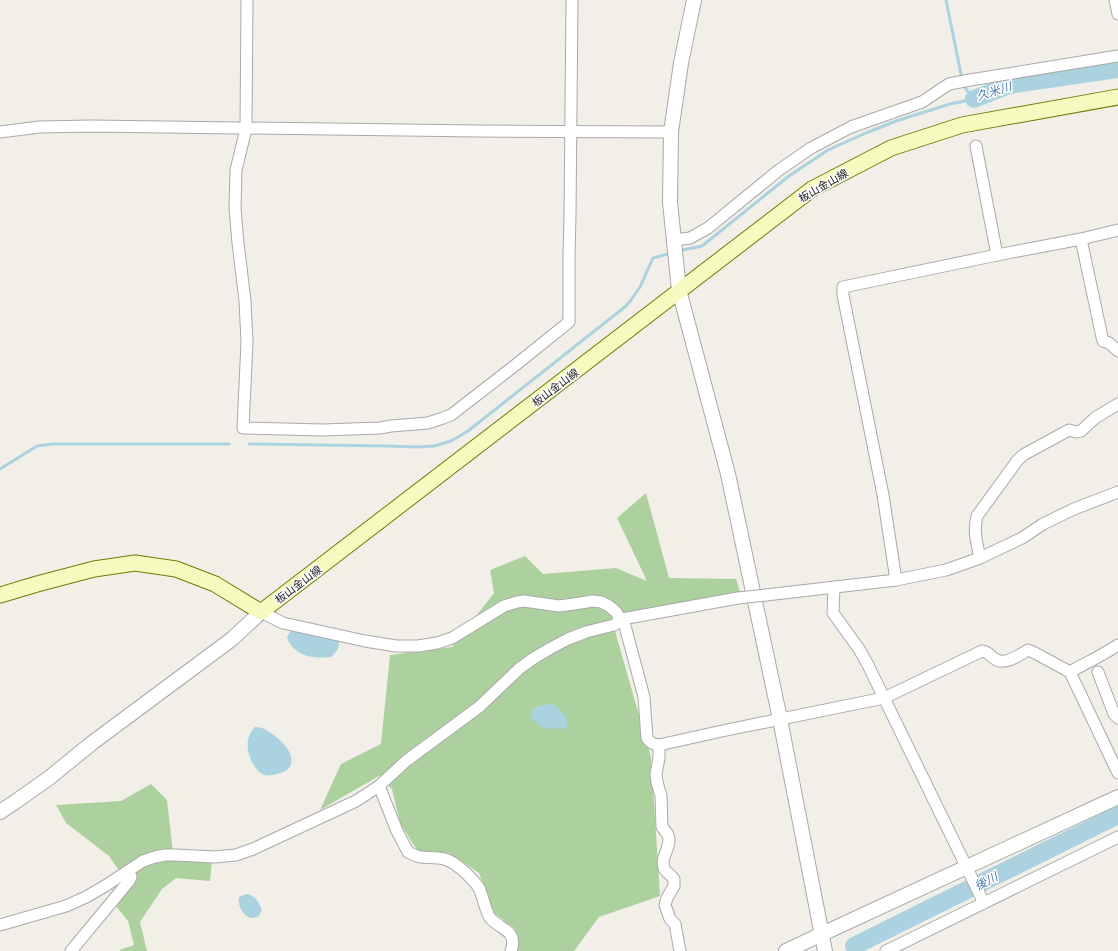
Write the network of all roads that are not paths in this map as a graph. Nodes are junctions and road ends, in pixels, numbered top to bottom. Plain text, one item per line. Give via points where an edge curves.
1 (247, 0) edge
2 (572, 0) edge
3 (694, 0) edge
4 (1115, 0) edge
5 (1118, 14) edge
6 (1118, 56) edge
7 (1118, 98) edge
8 (246, 129) junction
9 (0, 132) edge
10 (571, 132) junction
11 (671, 132) junction
12 (976, 146) dead end
13 (1118, 230) edge
14 (1081, 239) junction
15 (674, 240) junction
16 (998, 255) junction
17 (680, 290) junction
18 (1118, 351) edge
19 (1118, 404) edge
20 (1118, 492) edge
21 (980, 558) junction
22 (896, 580) junction
23 (834, 587) junction
24 (0, 595) edge
25 (261, 612) junction
26 (622, 619) junction
27 (1118, 645) edge
28 (1070, 672) junction
29 (1098, 672) dead end
30 (884, 698) junction
31 (1118, 718) edge
32 (780, 719) junction
33 (659, 745) junction
34 (1118, 772) edge
35 (379, 786) junction
36 (1118, 797) edge
37 (0, 812) edge
38 (1118, 837) edge
39 (967, 867) junction
40 (129, 871) junction
41 (984, 903) junction
42 (0, 925) edge
43 (822, 934) junction
44 (71, 951) edge
45 (511, 951) edge
46 (680, 951) edge
47 (786, 951) edge
48 (825, 951) edge
49 (886, 951) edge

1 - 8 street
2 - 10 street
3 - 11 street
4 - 5 street
6 - 15 street via 949,84 922,102 851,127 811,148 779,170 708,228 690,238
7 - 17 main road, 板山金山線 via 962,125 891,148 812,189
8 - 9 street via 91,126 39,127
8 - 10 street
8 - 10 street via 236,170 235,208 247,342 243,428 323,430 380,428 428,423 443,418 569,322
10 - 11 street
11 - 15 street via 670,202
12 - 16 street
13 - 14 street
14 - 16 street
14 - 18 street via 1103,341
15 - 17 street
16 - 22 street via 842,286 883,495
17 - 25 main road, 板山金山線
17 - 32 street via 728,474
19 - 21 street via 1095,418 1081,431 1069,430 1023,455 1017,461 977,516 976,533
20 - 21 street via 1074,509
21 - 22 street via 946,570
22 - 23 street
23 - 26 street, bridge via 738,598
23 - 30 street via 833,613 859,649
24 - 25 main road via 94,569 135,563 176,569 215,584
25 - 26 street via 283,623 396,646 418,646 452,638 504,606 524,601 559,606 593,600 609,606
25 - 37 street via 232,639 49,778
26 - 33 street via 644,698 647,738 652,744
26 - 35 street via 614,625 568,639 530,661 479,708 406,761
27 - 28 street
28 - 30 street via 1028,650 1001,662 982,650
28 - 34 street
29 - 31 street via 1114,714
30 - 32 street
30 - 39 street
32 - 33 street
32 - 43 street
33 - 46 street via 656,774 661,796 662,827 669,838 663,864 674,879 674,886 666,905 670,919 676,924
35 - 40 street via 356,801 236,855 165,855 144,861
35 - 45 street via 408,852 419,857 446,859 476,883 490,918 513,938
36 - 39 street
38 - 41 street
39 - 41 street
39 - 43 street
40 - 42 street via 92,894 66,906
40 - 44 street via 129,881
41 - 49 street
43 - 47 street
43 - 48 street

